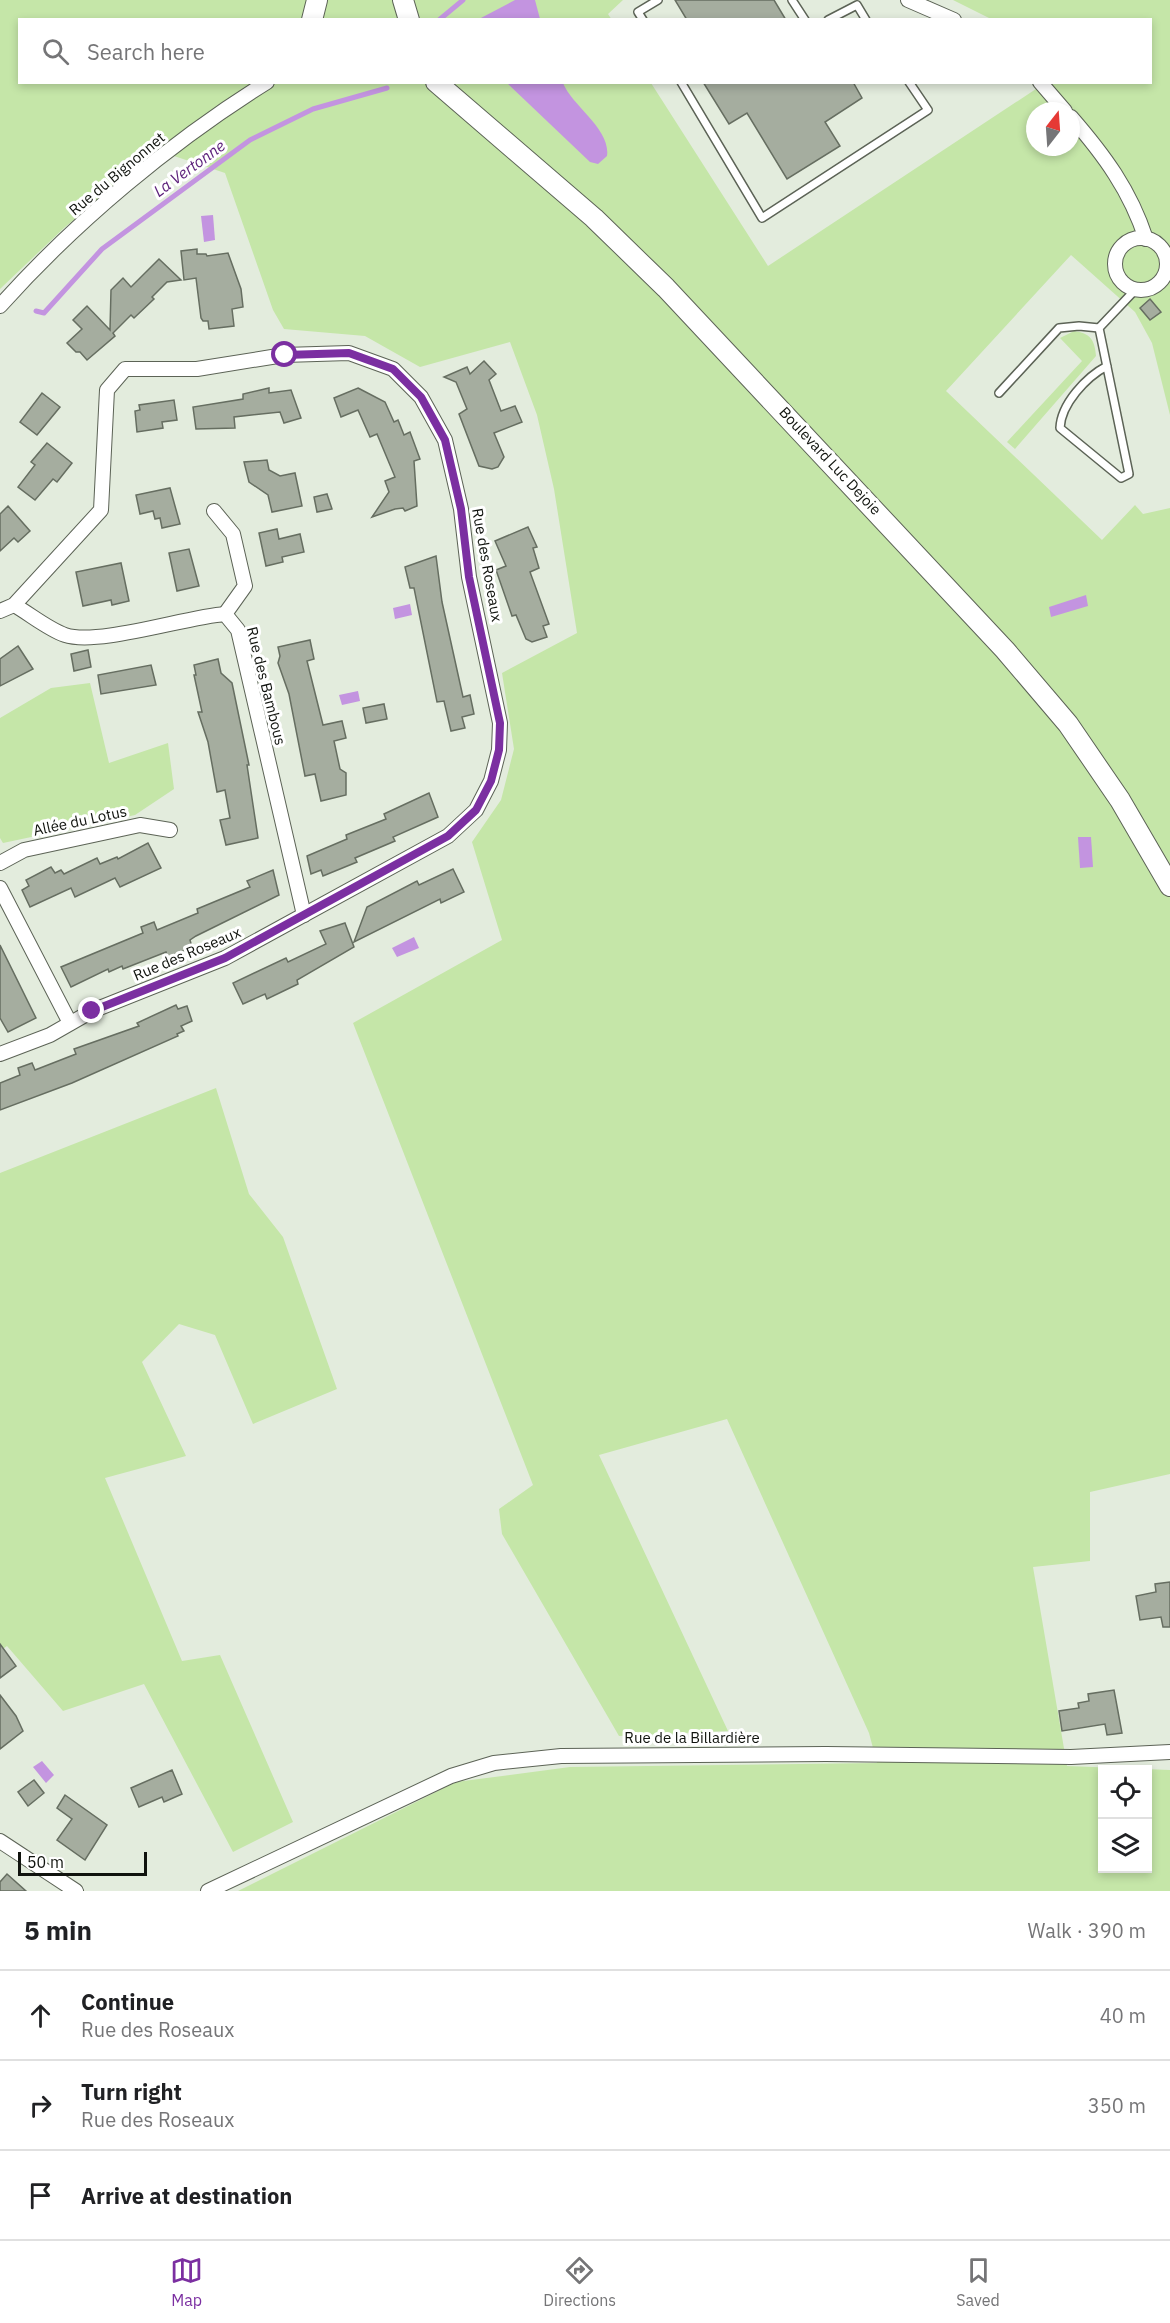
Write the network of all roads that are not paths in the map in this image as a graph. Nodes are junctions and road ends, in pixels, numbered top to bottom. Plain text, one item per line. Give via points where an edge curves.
1 (317, 0) edge
2 (404, 0) edge
3 (658, 0) edge
4 (792, 0) edge
5 (908, 0) edge
6 (312, 18) edge
7 (408, 18) edge
8 (642, 18) edge
9 (804, 18) edge
10 (832, 18) edge
11 (866, 18) edge
12 (949, 18) edge
13 (264, 84) edge
14 (438, 84) edge
15 (682, 84) edge
16 (910, 84) edge
17 (1042, 84) edge
18 (1057, 102) edge
19 (1080, 127) edge
20 (1146, 238) junction
21 (1136, 289) junction
22 (0, 306) edge
23 (1099, 328) junction
24 (1107, 366) junction
25 (999, 393) dead end
26 (214, 511) dead end
27 (14, 605) junction
28 (0, 611) edge
29 (225, 614) junction
30 (170, 830) dead end
31 (0, 863) edge
32 (1170, 886) edge
33 (0, 888) edge
34 (304, 915) junction
35 (70, 1023) junction
36 (0, 1054) edge
37 (1170, 1752) edge
38 (0, 1841) edge
39 (76, 1891) edge
40 (208, 1891) edge

1 - 6 main road
2 - 7 main road
3 - 8 lane via 638,12
4 - 9 lane
5 - 12 street
10 - 11 lane via 857,5
13 - 22 street, Rue du Bignonnet via 185,137 72,233
14 - 32 main road, Boulevard Luc Dejoie via 585,210 666,288 998,641 1068,724
15 - 16 lane via 762,218 928,110
17 - 18 street
19 - 20 street via 1107,158
20 - 21 street via 1166,255 1165,273 1154,286
20 - 21 street via 1130,240 1118,251 1116,259 1115,267 1122,281
21 - 23 lane
23 - 24 lane
23 - 25 lane via 1059,328
24 - 24 lane via 1129,474 1121,478 1059,428 1060,415 1091,374
26 - 29 street via 233,534 245,586
27 - 28 street, Rue des Roseaux
27 - 29 street via 66,636 104,636
27 - 34 street, Rue des Roseaux via 101,510 107,390 125,369 197,369 285,355 349,353 393,369 421,397 445,440 461,509 469,577 500,723 499,750 491,781 476,810 448,836
29 - 34 street, Rue des Bambous via 238,630
30 - 31 street, Allée du Lotus via 140,825 24,850
33 - 35 street
34 - 35 street, Rue des Roseaux via 225,958
35 - 36 street, Rue des Roseaux
37 - 40 street, Rue de la Billardière via 1071,1756 561,1756 494,1763 451,1776
38 - 39 street

